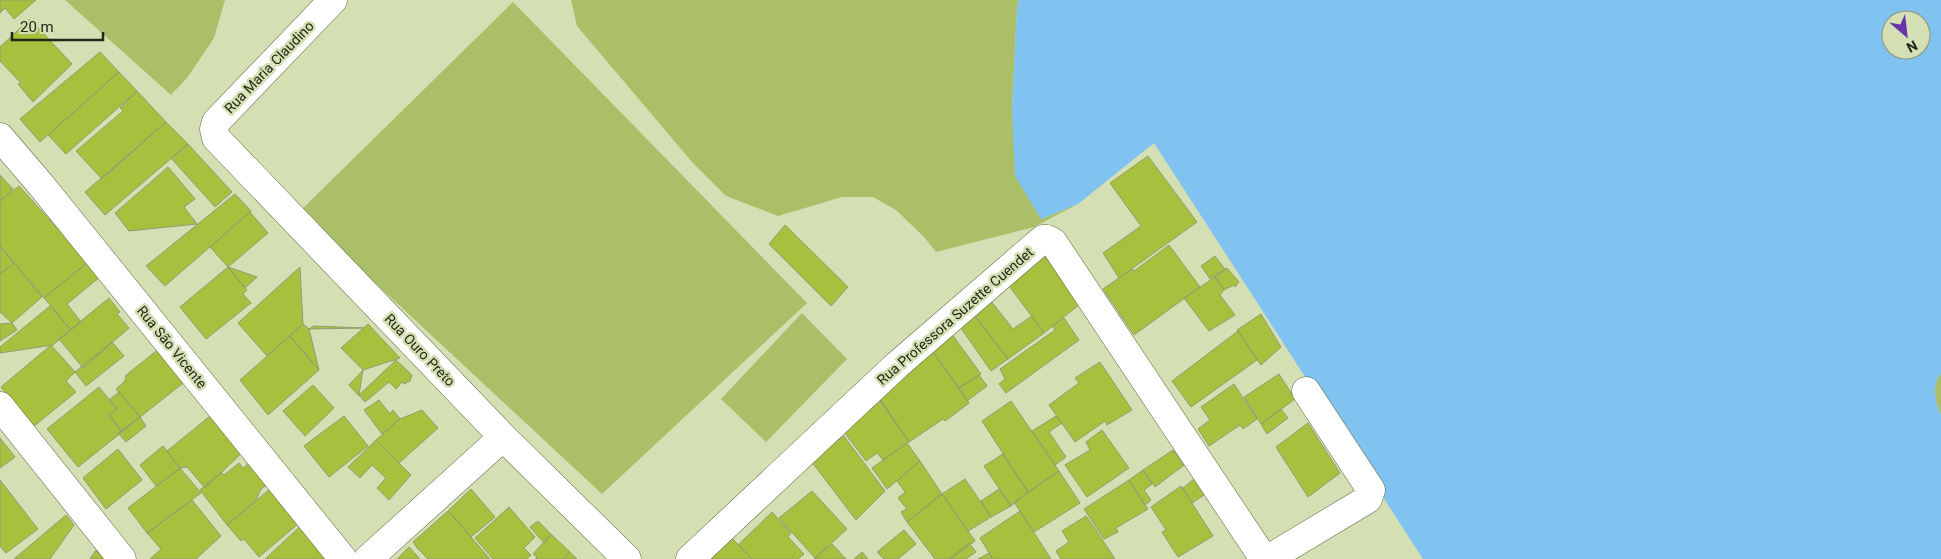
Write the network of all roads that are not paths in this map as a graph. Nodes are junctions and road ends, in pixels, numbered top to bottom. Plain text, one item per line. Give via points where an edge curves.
1 (333, 0) edge
2 (0, 137) edge
3 (216, 138) joint
4 (1306, 391) dead end
5 (0, 406) edge
6 (503, 437) junction
7 (122, 559) edge
8 (343, 559) edge
9 (368, 559) edge
10 (627, 559) edge
11 (690, 559) edge
12 (1266, 559) edge

1 - 3 street, Rua Maria Claudino via 216,122
2 - 8 street, Rua São Vicente
3 - 6 street, Rua Ouro Preto
4 - 12 street via 1371,490 1370,495
5 - 7 street
6 - 9 street
6 - 10 street, Rua Ouro Preto
11 - 12 street, Rua Professora Suzette Cuendet via 897,365 1043,239 1047,239 1053,242

